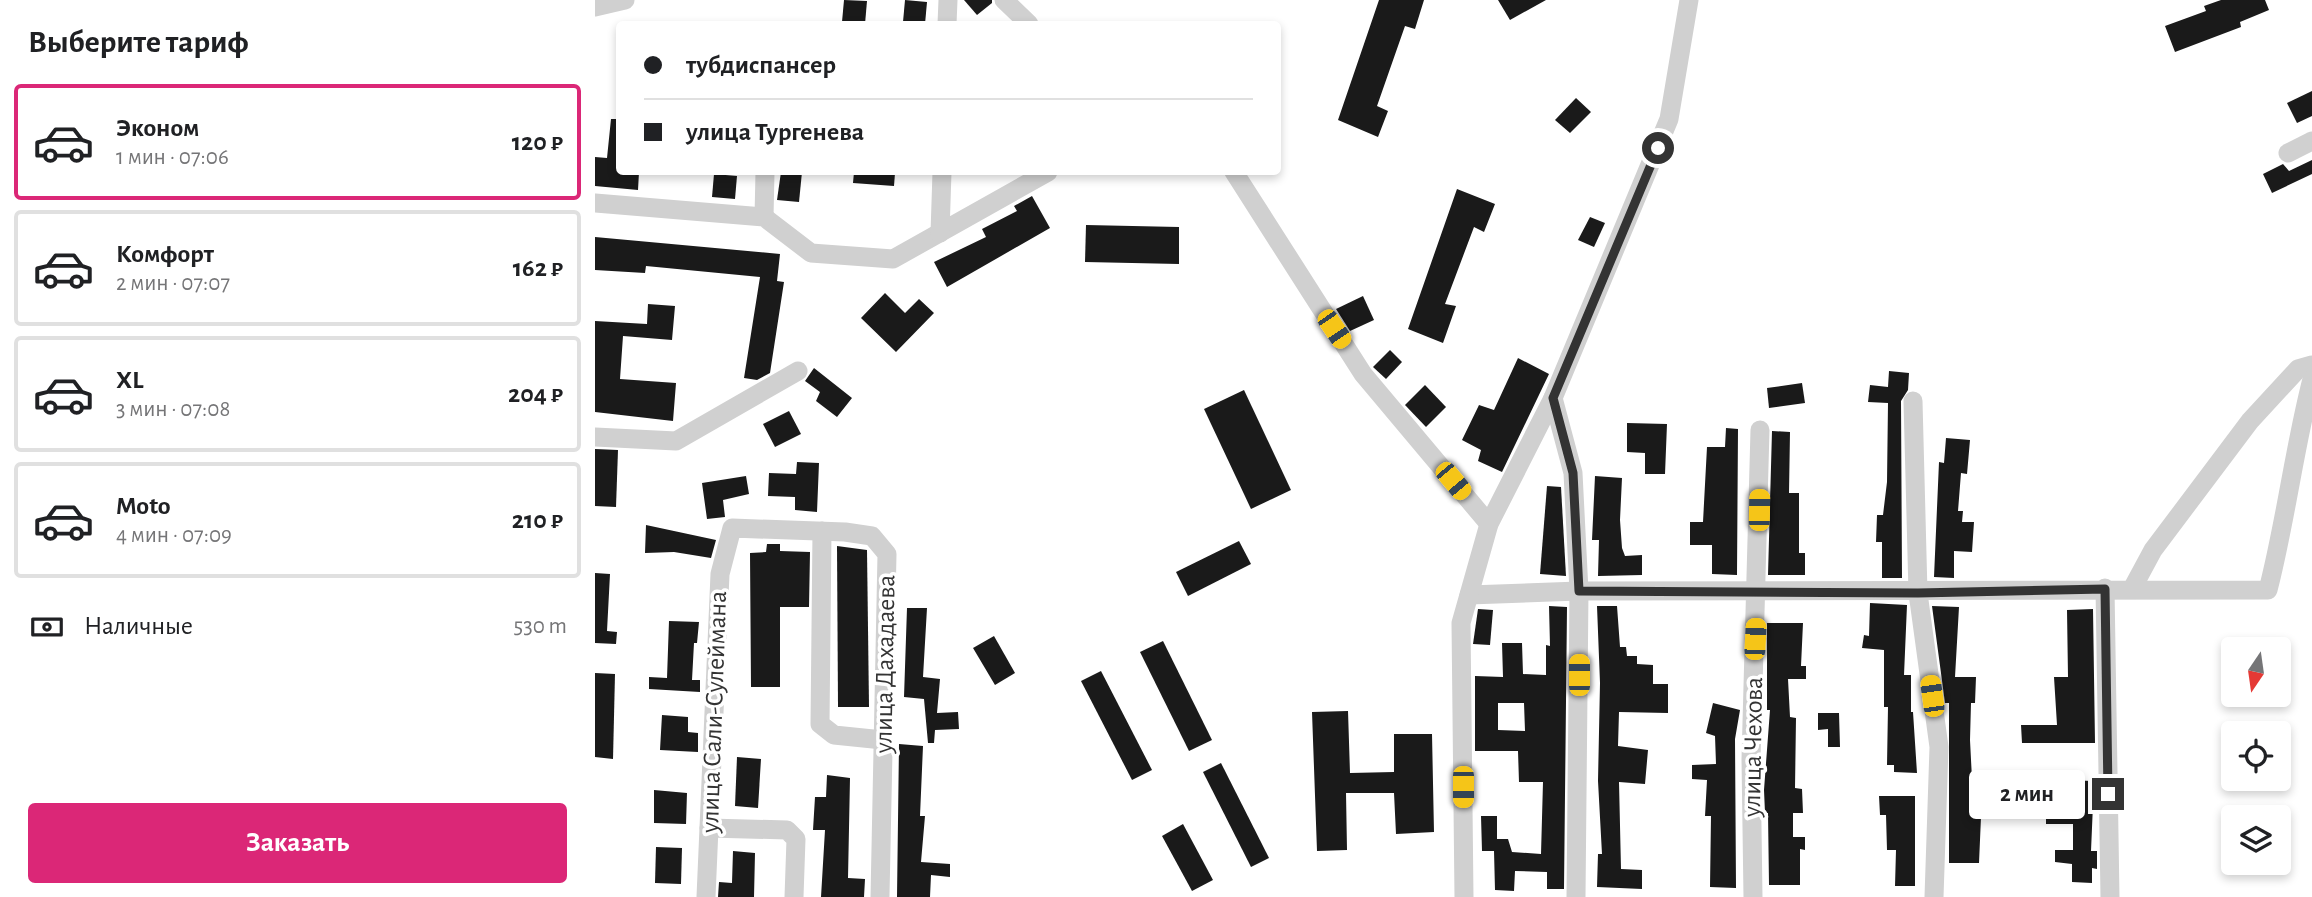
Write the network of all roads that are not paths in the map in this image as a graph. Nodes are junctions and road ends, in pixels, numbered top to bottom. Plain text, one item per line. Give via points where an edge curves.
1 (625, 0) edge
2 (948, 0) edge
3 (1004, 0) edge
4 (1689, 0) edge
5 (595, 7) edge
6 (947, 21) edge
7 (1026, 21) edge
8 (2312, 141) edge
9 (2288, 153) dead end
10 (765, 175) edge
11 (942, 175) edge
12 (1043, 175) edge
13 (1236, 175) edge
14 (595, 203) edge
15 (764, 217) junction
16 (940, 233) junction
17 (2312, 365) edge
18 (798, 371) dead end
19 (2312, 380) edge
20 (1553, 398) junction
21 (1913, 401) dead end
22 (1760, 430) dead end
23 (595, 437) edge
24 (1489, 524) junction
25 (731, 528) joint
26 (823, 531) junction
27 (2105, 589) junction
28 (2132, 589) junction
29 (1579, 591) junction
30 (1757, 591) junction
31 (1918, 593) junction
32 (1469, 595) junction
33 (883, 740) junction
34 (709, 828) junction
35 (706, 897) edge
36 (794, 897) edge
37 (880, 897) edge
38 (1464, 897) edge
39 (1576, 897) edge
40 (1753, 897) edge
41 (1934, 897) edge
42 (2110, 897) edge

1 - 5 street
2 - 6 street
3 - 7 street
4 - 20 street via 1669,119
8 - 9 street
10 - 15 street
11 - 16 street
12 - 16 street
13 - 24 street via 1363,374
14 - 15 street
15 - 16 street via 811,253 893,259
17 - 28 street via 2298,369 2250,421 2153,550
18 - 23 street via 675,441
19 - 28 street via 2295,444 2282,538 2268,590
20 - 24 street
20 - 29 street via 1573,473
21 - 31 street
22 - 30 street, улица Чехова
24 - 32 street
25 - 26 street, улица Дахадаева
25 - 34 street, улица Сали-Сулеймана via 720,574
26 - 33 street, улица Дахадаева via 872,536 887,554
26 - 33 street via 820,724 834,735
27 - 28 street
27 - 31 street
27 - 42 street
29 - 30 street
29 - 32 street
29 - 39 street
30 - 31 street
30 - 40 street, улица Чехова via 1751,760
31 - 41 street via 1939,747
32 - 38 street via 1461,622
33 - 37 street, улица Дахадаева
34 - 35 street, улица Сали-Сулеймана
34 - 36 street via 787,830 796,839

